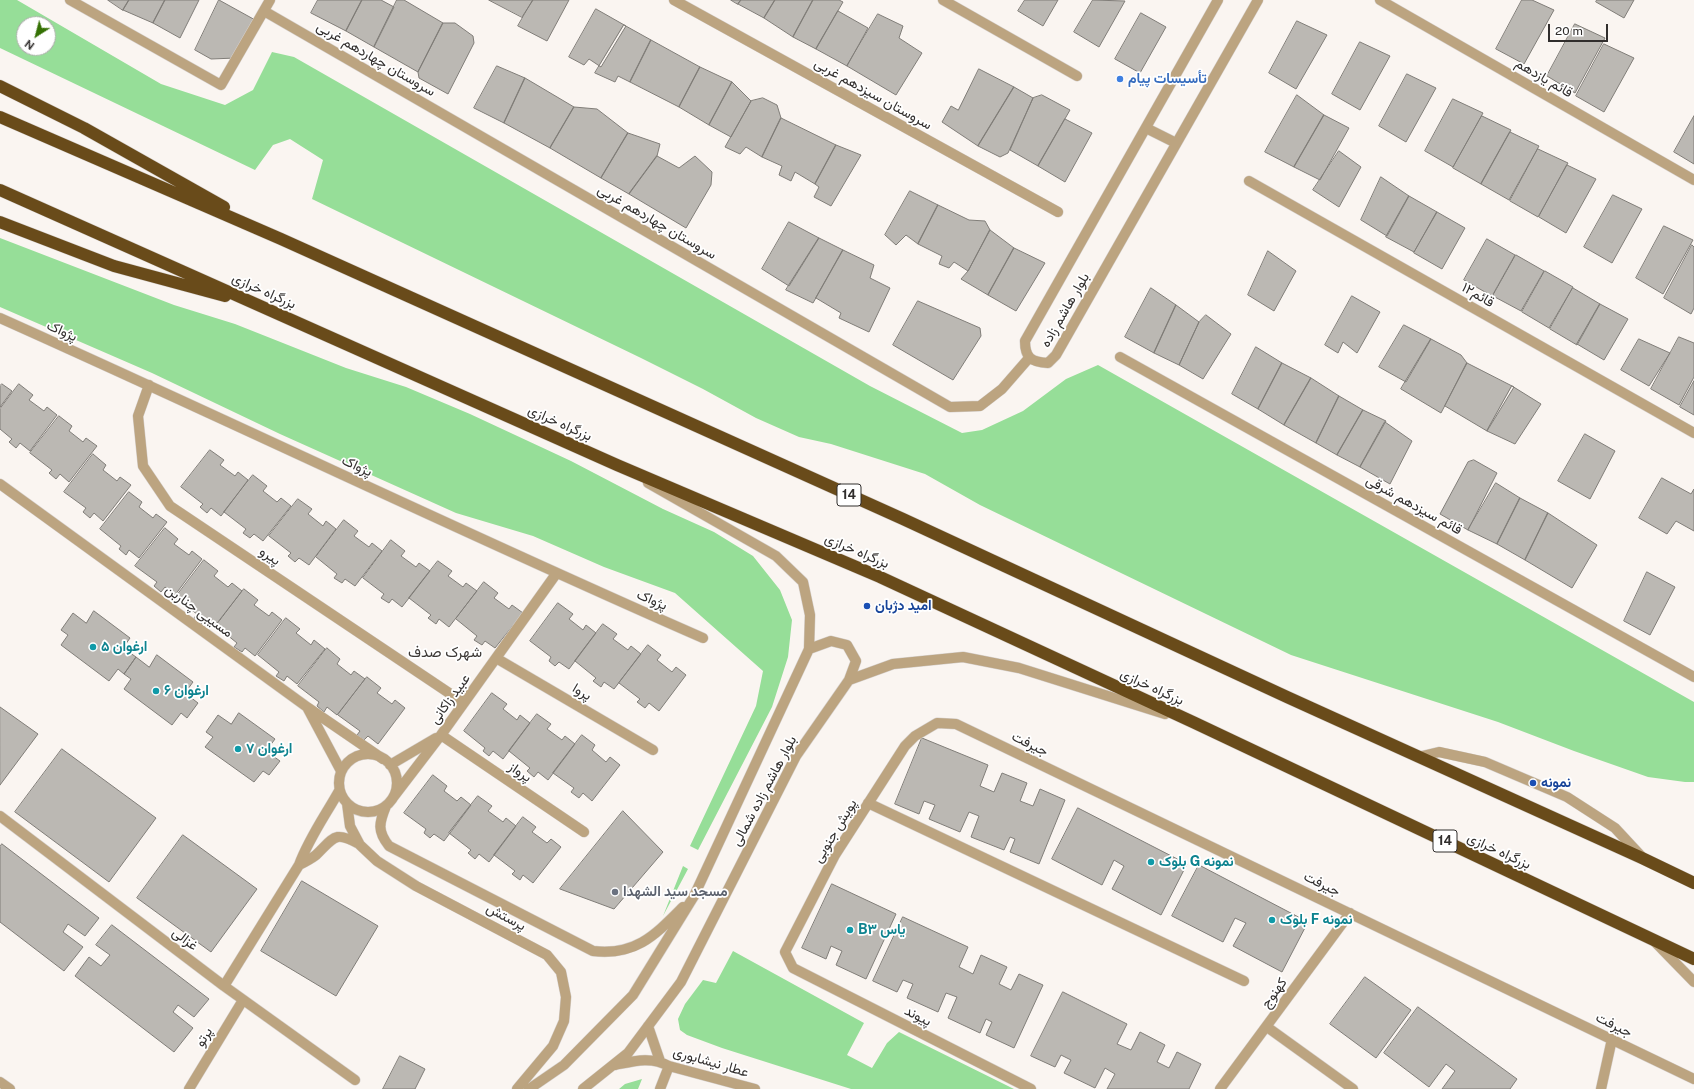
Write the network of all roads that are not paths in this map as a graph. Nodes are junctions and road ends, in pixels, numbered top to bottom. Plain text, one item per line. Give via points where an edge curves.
1 (70, 0) edge
2 (270, 0) edge
3 (674, 0) edge
4 (943, 0) edge
5 (1218, 0) edge
6 (1258, 0) edge
7 (1380, 0) edge
8 (264, 11) junction
9 (1077, 76) dead end
10 (0, 86) edge
11 (0, 117) edge
12 (1146, 128) junction
13 (1176, 144) junction
14 (1694, 180) edge
15 (1249, 181) dead end
16 (0, 190) edge
17 (1058, 212) dead end
18 (0, 222) edge
19 (281, 239) junction
20 (264, 307) junction
21 (0, 318) edge
22 (1120, 357) dead end
23 (1029, 358) junction
24 (149, 385) junction
25 (1694, 433) edge
26 (617, 465) junction
27 (0, 484) edge
28 (556, 574) junction
29 (703, 638) dead end
30 (809, 649) junction
31 (496, 658) junction
32 (1694, 678) edge
33 (849, 680) junction
34 (464, 703) junction
35 (307, 707) junction
36 (937, 723) joint
37 (1195, 723) junction
38 (442, 735) junction
39 (653, 750) dead end
40 (1418, 756) junction
41 (387, 762) junction
42 (341, 771) junction
43 (339, 791) junction
44 (347, 803) junction
45 (389, 803) junction
46 (868, 803) junction
47 (0, 816) edge
48 (584, 832) dead end
49 (360, 845) junction
50 (1642, 858) junction
51 (299, 865) junction
52 (1694, 883) edge
53 (694, 896) junction
54 (1350, 913) junction
55 (1652, 940) junction
56 (1694, 960) edge
57 (793, 968) joint
58 (1244, 981) dead end
59 (1694, 982) edge
60 (224, 986) junction
61 (243, 1000) junction
62 (648, 1026) junction
63 (1267, 1027) junction
64 (1612, 1039) junction
65 (664, 1063) junction
66 (611, 1066) junction
67 (1694, 1079) edge
68 (355, 1080) dead end
69 (0, 1082) edge
70 (10, 1089) edge
71 (189, 1089) edge
72 (517, 1089) edge
73 (529, 1089) edge
74 (583, 1089) edge
75 (660, 1089) edge
76 (755, 1089) edge
77 (1031, 1089) edge
78 (1220, 1089) edge
79 (1353, 1089) edge
80 (1600, 1089) edge

1 - 8 street via 221,85
2 - 8 street
3 - 17 street, سروستان سیزدهم غربی
4 - 9 street
5 - 12 street, بلوار هاشم زاده
6 - 13 street, بلوار هاشم زاده
7 - 14 street, قائم یازدهم
8 - 23 street, سروستان چهاردهم غربی via 950,407 980,406 1002,389
10 - 19 highway via 84,128
11 - 19 highway, 14
12 - 13 street
12 - 23 street, بلوار هاشم زاده via 1025,341 1025,351
13 - 23 street, بلوار هاشم زاده via 1056,355 1048,363 1038,363
15 - 25 street, قائم۱۲
16 - 20 highway, بزرگراه خرازی / 14
18 - 20 highway via 114,266
19 - 40 highway, 14 via 903,519
20 - 26 highway, بزرگراه خرازی / 14
21 - 24 street, پژواک
22 - 32 street, قائم سیزدهم شرقی
24 - 28 street, پژواک
24 - 34 street, پیرو via 138,416 143,466 170,506
26 - 30 street, بلوار هاشم زاده شمالی via 776,556 803,582 810,615
26 - 37 highway, بزرگراه خرازی / 14 via 880,577
27 - 35 street, مسیبی چناربن
28 - 29 street, پژواک
28 - 31 street, عبید زاکانی
30 - 33 street, بلوار هاشم زاده شمالی via 831,641 847,645 856,661
30 - 53 street, بلوار هاشم زاده شمالی
31 - 34 street, عبید زاکانی
31 - 39 street, پروا
33 - 37 street via 893,664 963,657 1019,668
33 - 62 street, بلوار هاشم زاده شمالی via 796,756 681,982
34 - 38 street, عبید زاکانی
35 - 41 street, مسیبی چناربن
35 - 42 street
36 - 46 street, پویش جنوبی via 915,736 905,746
36 - 54 street, جيرفت via 956,724
37 - 55 highway, بزرگراه خرازی / 14
38 - 41 street
38 - 45 street, عبید زاکانی
38 - 48 street, پرواز
40 - 50 highway, 14
40 - 50 street via 1439,752 1485,762 1566,797 1614,828
41 - 42 street via 374,755 364,754 354,757
41 - 45 street via 395,773 397,782 396,791
42 - 43 street
43 - 44 street
43 - 51 street via 313,833
44 - 45 street via 350,807 369,813 378,811
44 - 49 street, پرستش via 350,826
45 - 53 street, پرستش via 380,829 389,846 593,951 609,953 639,944 655,934
46 - 57 street, پویش جنوبی via 835,855 785,952
46 - 58 street
47 - 60 street, غزالی
49 - 51 street via 347,837 337,837 329,841 315,856
49 - 72 street, پرستش via 377,860 416,886 547,955 561,972 566,997 564,1021 553,1046
50 - 52 highway, 14
51 - 60 street
53 - 73 street, بلوار هاشم زاده شمالی via 633,995 564,1065
54 - 63 street, كهنوج
54 - 64 street, جيرفت
55 - 56 highway, بزرگراه خرازی / 14
55 - 59 street
57 - 77 street, پیوند
60 - 61 street, غزالی
61 - 68 street, غزالی
61 - 71 street, پرتو
62 - 65 street
62 - 66 street, بلوار هاشم زاده شمالی via 628,1053
63 - 78 street, كهنوج
63 - 79 street
64 - 67 street, جيرفت
64 - 80 street
65 - 66 street, عطار نیشابوری via 640,1059
65 - 75 street
65 - 76 street, عطار نیشابوری
66 - 74 street, بلوار هاشم زاده شمالی
69 - 70 street

